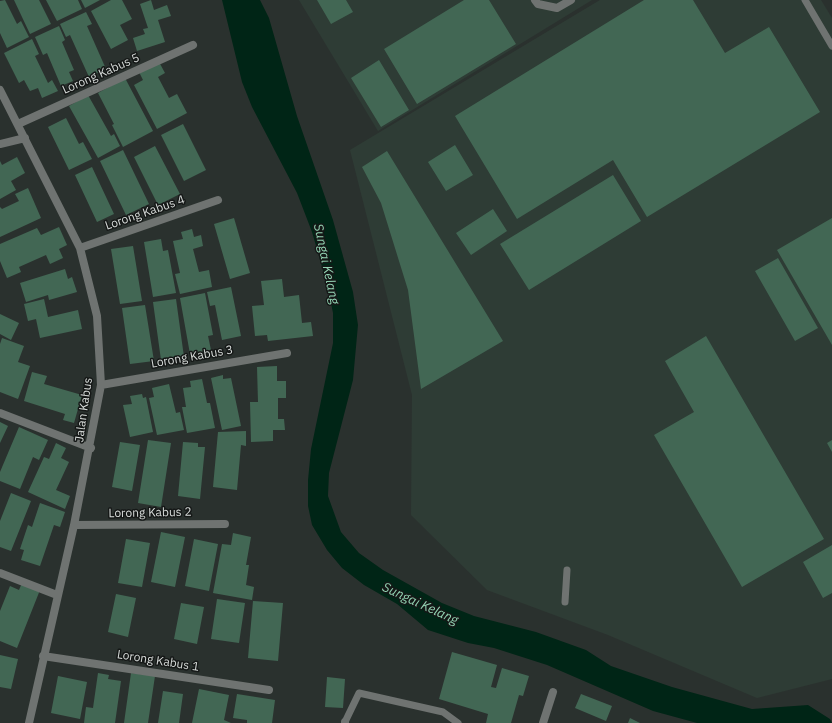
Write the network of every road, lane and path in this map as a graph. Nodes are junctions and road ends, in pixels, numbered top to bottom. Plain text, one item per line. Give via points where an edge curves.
1 (535, 0) edge
2 (571, 0) edge
3 (806, 0) edge
4 (193, 45) dead end
5 (832, 46) edge
6 (0, 90) edge
7 (18, 124) junction
8 (25, 138) junction
9 (0, 144) edge
10 (218, 200) dead end
11 (80, 248) junction
12 (287, 353) dead end
13 (102, 385) junction
14 (0, 413) edge
15 (91, 448) junction
16 (225, 524) dead end
17 (74, 526) junction
18 (567, 570) dead end
19 (0, 573) edge
20 (57, 595) junction
21 (565, 602) dead end
22 (43, 656) junction
23 (269, 690) dead end
24 (553, 692) dead end
25 (345, 722) edge
26 (29, 723) edge
27 (458, 723) edge
28 (543, 723) edge

1 - 2 street via 538,4 557,8
3 - 5 lane
4 - 7 street, Lorong Kabus 5
6 - 7 street, Jalan Kabus
7 - 8 street, Jalan Kabus
8 - 9 street
8 - 11 street, Jalan Kabus
10 - 11 street, Lorong Kabus 4
11 - 13 street, Jalan Kabus via 98,316
12 - 13 street, Lorong Kabus 3
13 - 15 street, Jalan Kabus
14 - 15 street
15 - 17 street, Jalan Kabus
16 - 17 street, Lorong Kabus 2
17 - 20 street, Jalan Kabus
18 - 21 lane
19 - 20 street
20 - 22 street, Jalan Kabus
22 - 23 street, Lorong Kabus 1
22 - 26 street, Jalan Kabus
24 - 28 street
25 - 27 lane via 359,693 443,712

